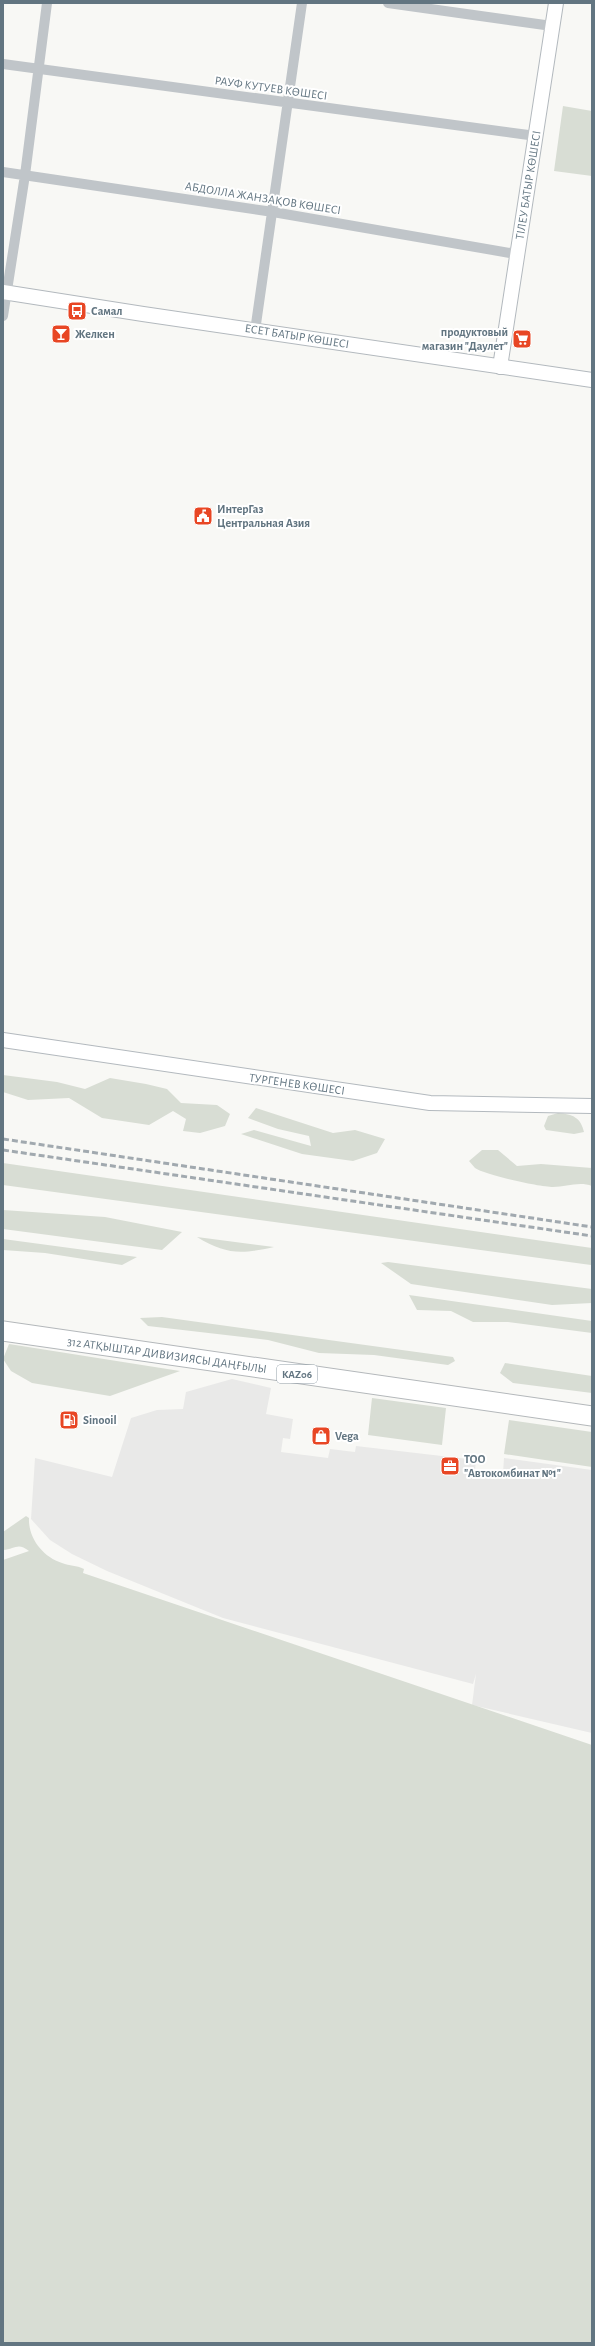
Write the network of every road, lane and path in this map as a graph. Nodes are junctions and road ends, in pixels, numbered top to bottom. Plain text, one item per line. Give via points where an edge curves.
1 (47, 3) edge
2 (302, 3) edge
3 (388, 3) edge
4 (556, 3) edge
5 (552, 26) junction
6 (3, 64) edge
7 (40, 68) junction
8 (289, 104) junction
9 (536, 136) junction
10 (3, 172) edge
11 (25, 176) junction
12 (273, 212) junction
13 (517, 257) junction
14 (5, 292) edge
15 (3, 316) edge
16 (255, 331) junction
17 (500, 367) junction
18 (592, 380) edge
19 (3, 1040) edge
20 (592, 1106) edge
21 (3, 1331) edge
22 (592, 1416) edge

1 - 7 street
2 - 8 street
3 - 5 street
4 - 5 street, ТІЛЕУ БАТЫР КӨШЕСІ
5 - 9 street, ТІЛЕУ БАТЫР КӨШЕСІ
6 - 7 street, РАУФ КУТУЕВ КӨШЕСІ
7 - 8 street, РАУФ КУТУЕВ КӨШЕСІ
7 - 11 street
8 - 9 street, РАУФ КУТУЕВ КӨШЕСІ
8 - 12 street
9 - 13 street, ТІЛЕУ БАТЫР КӨШЕСІ
10 - 11 street, АБДОЛЛА ЖАНЗАҚОВ КӨШЕСІ
11 - 12 street, АБДОЛЛА ЖАНЗАҚОВ КӨШЕСІ
11 - 14 street
12 - 13 street, АБДОЛЛА ЖАНЗАҚОВ КӨШЕСІ via 510,253
12 - 16 street
13 - 17 street, ТІЛЕУ БАТЫР КӨШЕСІ
14 - 15 street
14 - 16 street, ЕСЕТ БАТЫР КӨШЕСІ
16 - 17 street, ЕСЕТ БАТЫР КӨШЕСІ
17 - 18 street, ЕСЕТ БАТЫР КӨШЕСІ
19 - 20 street, ТУРГЕНЕВ КӨШЕСІ via 430,1104
21 - 22 highway, 312 АТҚЫШТАР ДИВИЗИЯСЫ ДАҢҒЫЛЫ / KАZ06

